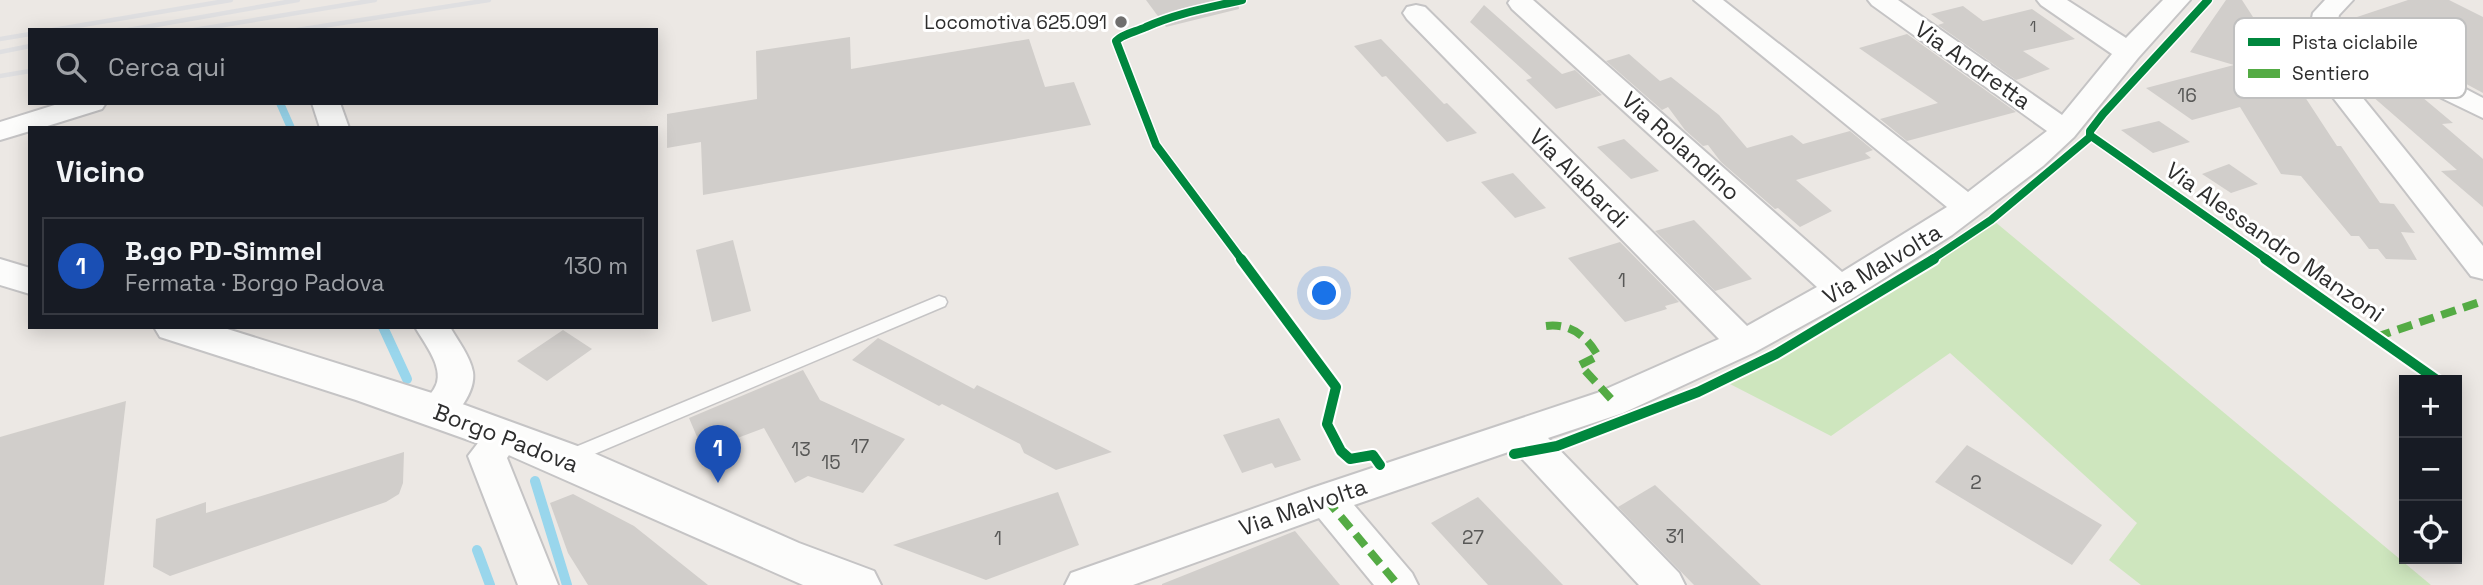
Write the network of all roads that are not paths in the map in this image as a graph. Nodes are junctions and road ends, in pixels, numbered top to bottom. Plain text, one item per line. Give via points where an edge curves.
1 (1707, 0) edge
2 (1881, 0) edge
3 (2050, 0) edge
4 (2340, 0) edge
5 (1521, 3) dead end
6 (2160, 5) edge
7 (1416, 13) dead end
8 (2325, 18) edge
9 (2128, 52) junction
10 (2348, 98) edge
11 (2462, 98) edge
12 (85, 105) edge
13 (327, 105) edge
14 (2483, 109) edge
15 (334, 126) edge
16 (2065, 130) junction
17 (0, 131) edge
18 (1968, 208) junction
19 (2483, 268) edge
20 (0, 272) edge
21 (28, 280) edge
22 (1841, 290) junction
23 (939, 302) dead end
24 (180, 329) edge
25 (433, 329) edge
26 (1743, 343) junction
27 (435, 411) junction
28 (1522, 435) junction
29 (504, 436) junction
30 (565, 459) junction
31 (1326, 499) junction
32 (843, 582) edge
33 (538, 585) edge
34 (1085, 585) edge
35 (1398, 585) edge
36 (1665, 585) edge

1 - 18 street
2 - 16 street, Via Andretta
3 - 9 street
4 - 8 street
5 - 22 street, Via Rolandino
6 - 9 street, Via Malvolta
7 - 26 street, Via Alabardi
9 - 16 street, Via Malvolta
10 - 19 street
11 - 14 street
12 - 17 street
13 - 15 street
16 - 18 street, Via Malvolta
18 - 22 street, Via Malvolta
20 - 21 street
22 - 26 street, Via Malvolta
23 - 30 lane
24 - 27 street, Borgo Padova
25 - 27 street via 458,375 451,396
26 - 28 street, Via Malvolta via 1634,394
27 - 29 street, Borgo Padova
28 - 31 street, Via Malvolta
28 - 36 street
29 - 30 street, Borgo Padova
29 - 33 street via 487,456
30 - 32 street, Borgo Padova
31 - 34 street, Via Malvolta
31 - 35 street

